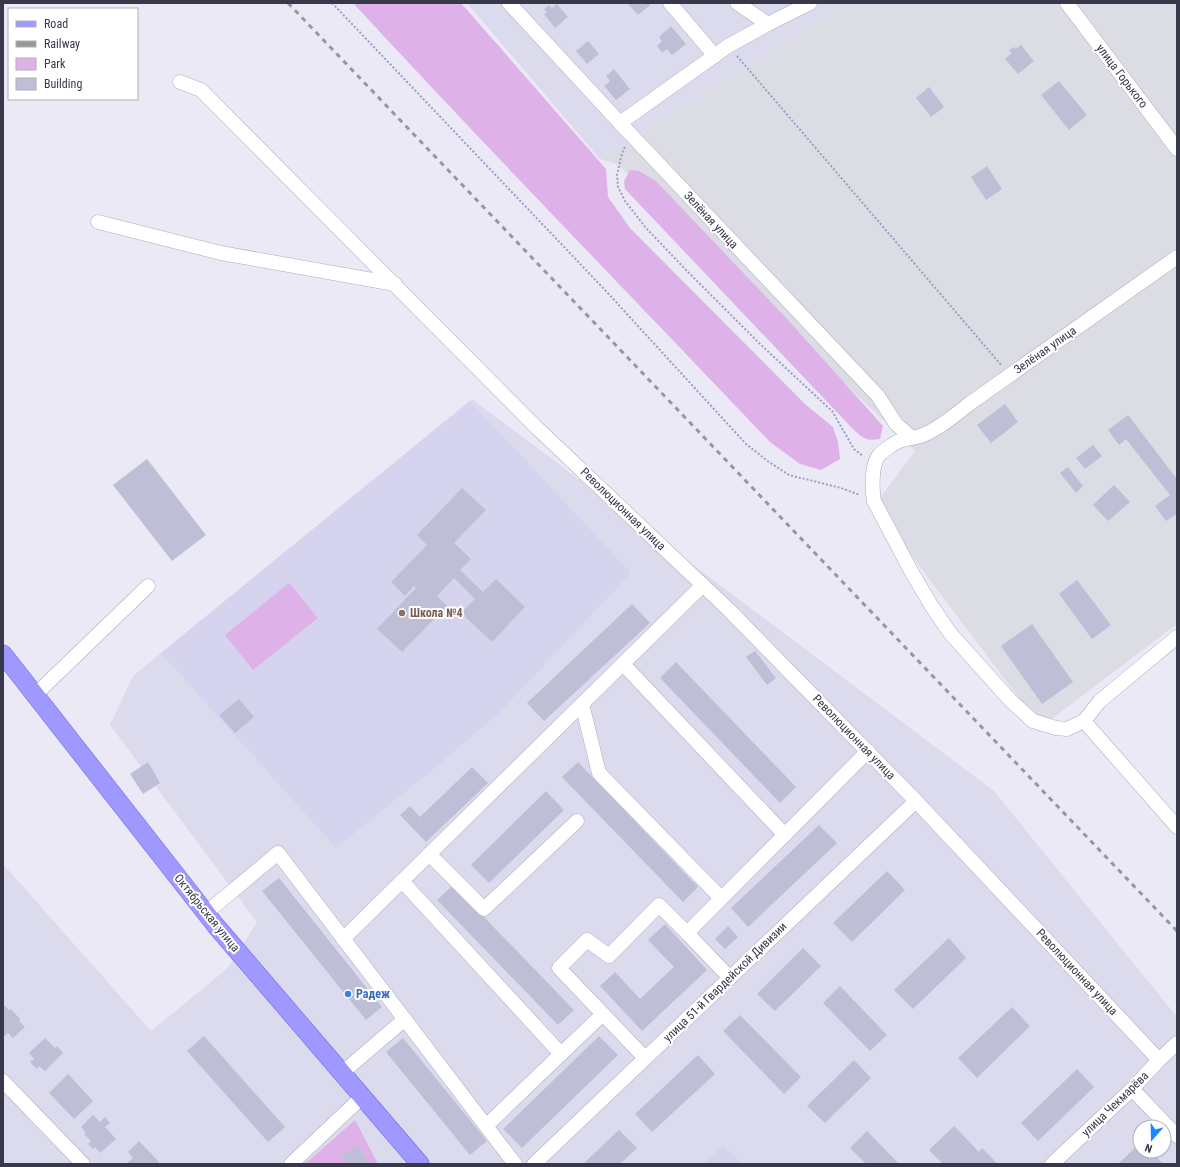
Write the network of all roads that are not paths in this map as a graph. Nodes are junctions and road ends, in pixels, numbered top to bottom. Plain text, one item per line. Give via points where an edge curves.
1 (509, 3) edge
2 (670, 3) edge
3 (738, 3) edge
4 (810, 3) edge
5 (1067, 3) edge
6 (768, 24) junction
7 (715, 56) junction
8 (180, 82) dead end
9 (620, 123) junction
10 (1177, 149) edge
11 (98, 222) dead end
12 (1177, 257) edge
13 (395, 284) junction
14 (911, 437) junction
15 (703, 585) junction
16 (148, 586) dead end
17 (1177, 637) edge
18 (3, 654) edge
19 (623, 664) junction
20 (35, 695) junction
21 (582, 704) junction
22 (1084, 721) junction
23 (868, 751) junction
24 (916, 801) junction
25 (1174, 819) edge
26 (577, 821) dead end
27 (785, 835) junction
28 (429, 854) junction
29 (402, 881) junction
30 (721, 898) junction
31 (206, 913) junction
32 (687, 933) junction
33 (344, 939) junction
34 (730, 978) junction
35 (603, 1014) junction
36 (405, 1019) junction
37 (1177, 1043) edge
38 (561, 1054) junction
39 (645, 1058) junction
40 (1159, 1060) junction
41 (342, 1073) junction
42 (3, 1081) edge
43 (1132, 1089) junction
44 (362, 1097) junction
45 (486, 1126) junction
46 (1177, 1136) edge
47 (83, 1164) edge
48 (291, 1164) edge
49 (420, 1164) edge
50 (515, 1164) edge
51 (534, 1164) edge
52 (1052, 1164) edge

1 - 9 street, Зелёная улица
2 - 7 street
3 - 6 street
4 - 6 street
5 - 10 street, улица Горького
6 - 7 street
7 - 9 street
8 - 13 street, Революционная улица via 201,90
9 - 14 street, Зелёная улица via 878,396 896,424
11 - 13 street via 221,253
12 - 14 street, Зелёная улица via 937,428 921,436
13 - 15 street, Революционная улица via 536,427
14 - 22 street, Зелёная улица via 898,442 879,455 874,465 873,495 931,605 946,627 1010,700 1033,721 1067,729
15 - 19 street
15 - 23 street, Революционная улица
16 - 20 street
17 - 22 street via 1100,700
18 - 20 main road, Октябрьская улица
19 - 21 street
19 - 27 street
20 - 31 main road, Октябрьская улица
21 - 28 street
21 - 30 street via 599,773
22 - 25 street
23 - 24 street, Революционная улица
23 - 27 street
24 - 34 street, улица 51-й Гвардейской Дивизии
24 - 40 street, Революционная улица
26 - 28 street via 484,909
27 - 30 street
28 - 29 street
29 - 33 street
29 - 38 street
30 - 32 street
31 - 33 street via 278,853
31 - 41 main road, Октябрьская улица
32 - 34 street
32 - 35 street via 659,905 609,956 587,940 559,968
33 - 36 street
34 - 39 street, улица 51-й Гвардейской Дивизии
35 - 38 street
35 - 39 street
36 - 41 street
36 - 45 street
37 - 40 street, улица Чекмарёва
38 - 45 street
39 - 51 street, улица 51-й Гвардейской Дивизии
40 - 43 street, улица Чекмарёва
41 - 44 main road, Октябрьская улица
42 - 47 street
43 - 46 street
43 - 52 street, улица Чекмарёва
44 - 48 street
44 - 49 main road, Октябрьская улица
45 - 50 street

